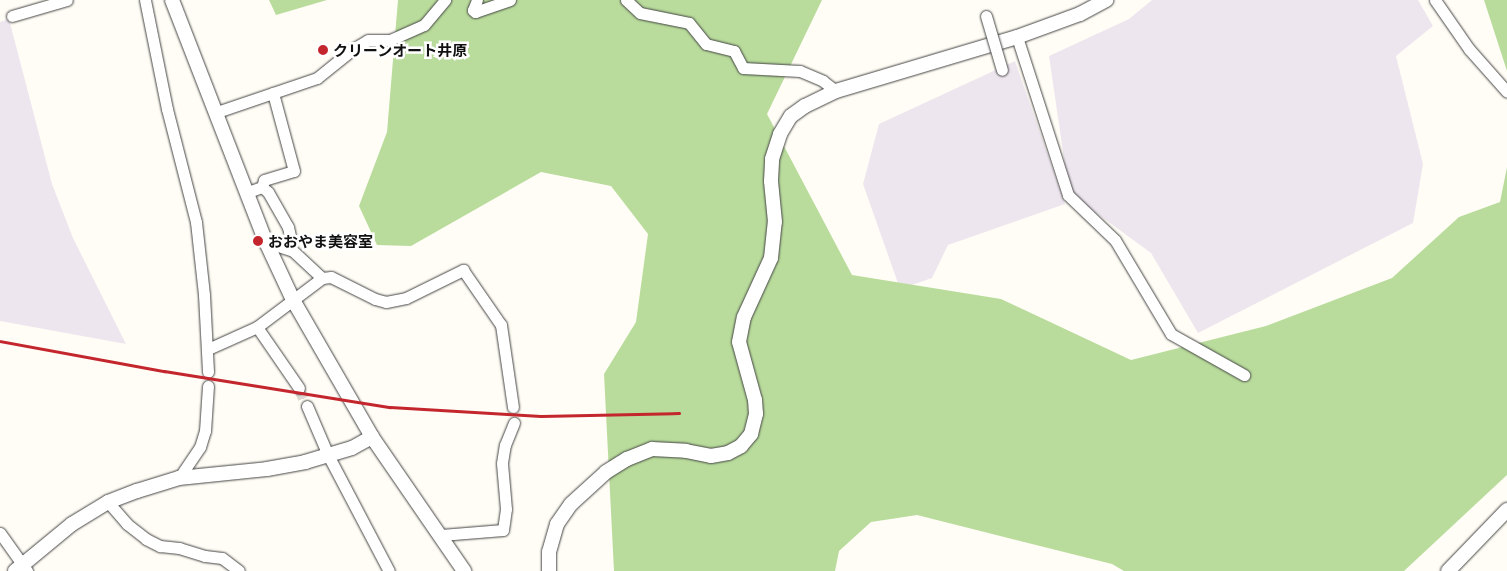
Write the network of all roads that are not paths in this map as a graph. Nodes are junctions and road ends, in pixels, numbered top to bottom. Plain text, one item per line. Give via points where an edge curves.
1 (67, 0) edge
2 (145, 0) edge
3 (172, 0) edge
4 (445, 0) edge
5 (477, 0) edge
6 (510, 0) edge
7 (626, 0) edge
8 (1106, 0) edge
9 (1435, 0) edge
10 (12, 16) dead end
11 (986, 16) dead end
12 (1017, 37) junction
13 (1002, 70) dead end
14 (836, 91) junction
15 (1507, 92) edge
16 (273, 93) junction
17 (218, 112) junction
18 (262, 188) junction
19 (248, 192) junction
20 (266, 242) junction
21 (289, 249) junction
22 (322, 278) junction
23 (293, 300) junction
24 (257, 326) junction
25 (208, 349) junction
26 (208, 372) dead end
27 (1244, 375) dead end
28 (208, 386) dead end
29 (299, 388) tunnel mouth
30 (307, 406) tunnel mouth
31 (514, 408) dead end
32 (514, 423) dead end
33 (372, 437) junction
34 (328, 456) junction
35 (179, 478) junction
36 (108, 502) junction
37 (1507, 510) edge
38 (441, 535) junction
39 (1, 537) edge
40 (21, 569) edge
41 (239, 571) edge
42 (389, 571) edge
43 (464, 571) edge
44 (549, 571) edge
45 (1448, 571) edge

1 - 10 street
2 - 25 street via 167,109 196,222
3 - 17 street
4 - 16 street via 424,25 390,40 368,40 317,78
5 - 6 street via 475,12
7 - 14 street via 640,13 689,23 706,44 734,51 744,68 800,71
8 - 12 street via 1080,14
9 - 15 street via 1469,49
11 - 13 street, bridge
12 - 14 street
12 - 27 street via 1068,196 1114,240 1172,334
14 - 44 street via 791,116 780,134 772,159 775,222 771,258 747,308 739,342 755,400 756,414 751,434 728,454 711,456 652,449 606,472 571,504 557,524 549,552
16 - 17 street
16 - 18 street via 294,171 264,180
17 - 19 street
18 - 19 street
18 - 21 street via 268,192 288,227
19 - 20 street
20 - 21 street
20 - 23 street
21 - 22 street
22 - 23 street
22 - 31 street via 331,277 386,302 406,298 463,270 501,325
23 - 24 street
23 - 33 street
24 - 25 street
24 - 29 street
25 - 26 street
28 - 35 street via 205,430 200,447
30 - 34 street
32 - 38 street via 502,463 506,509 503,530
33 - 34 street
33 - 38 street
34 - 35 street via 267,469
34 - 42 street
35 - 36 street
36 - 40 street via 72,524
36 - 41 street via 127,524 146,539 160,546 222,558
37 - 45 street
38 - 43 street
39 - 40 street

